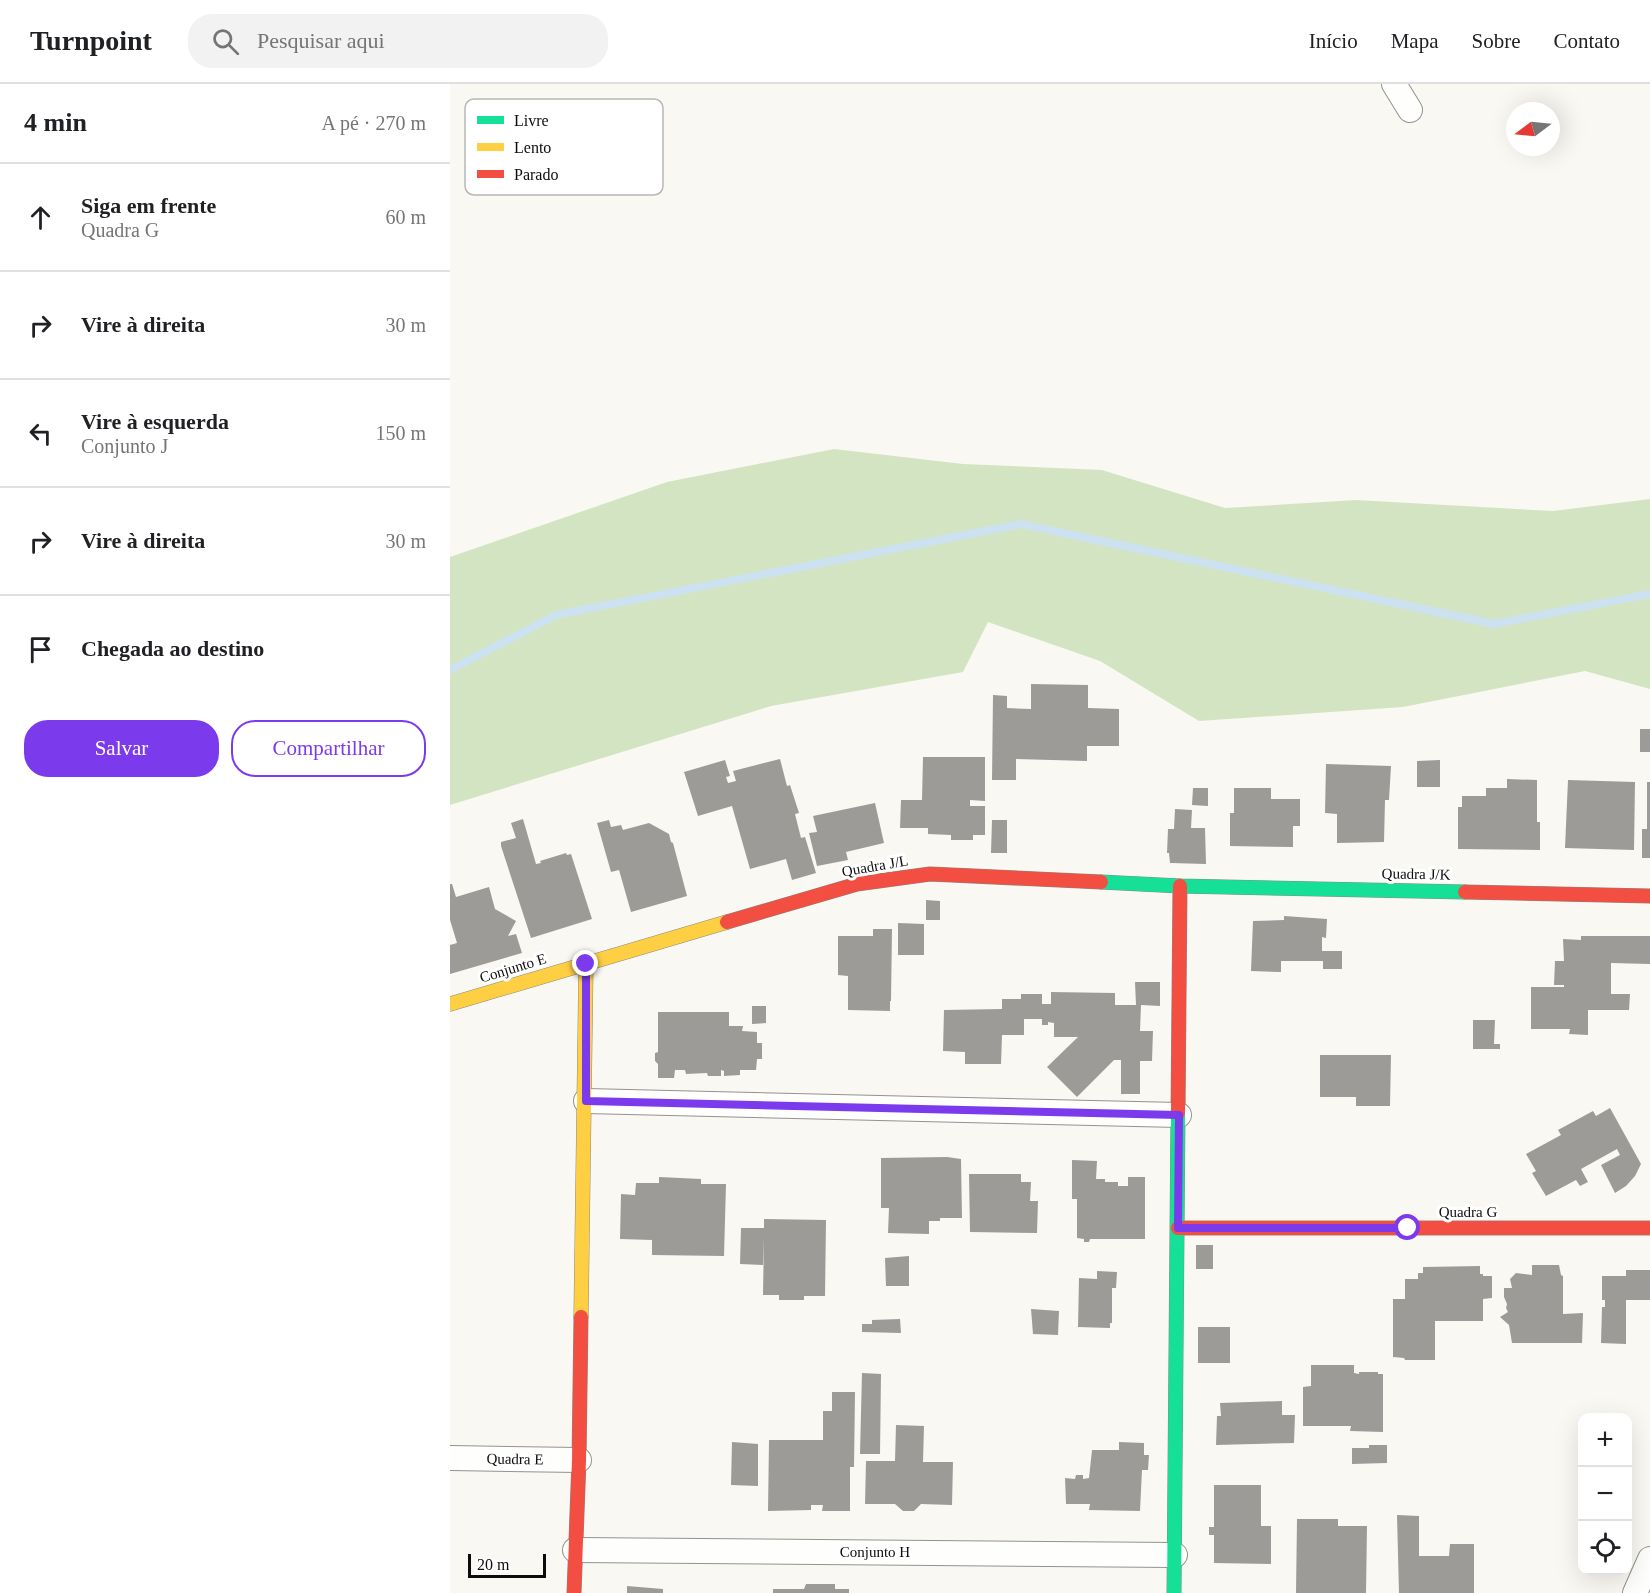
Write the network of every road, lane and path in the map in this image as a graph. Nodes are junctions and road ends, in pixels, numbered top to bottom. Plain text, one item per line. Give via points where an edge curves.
1 (1394, 84) edge
2 (1410, 110) dead end
3 (1180, 886) junction
4 (1650, 896) edge
5 (586, 964) junction
6 (450, 1004) edge
7 (586, 1101) junction
8 (1179, 1115) junction
9 (1178, 1228) junction
10 (1650, 1228) edge
11 (450, 1458) edge
12 (579, 1460) junction
13 (575, 1550) junction
14 (1175, 1555) junction
15 (1650, 1559) edge
16 (574, 1593) edge
17 (1174, 1593) edge
18 (1635, 1593) edge

1 - 2 street
3 - 4 street, Quadra J/K
3 - 5 street, Quadra J/L via 930,874 857,884
3 - 8 street
5 - 6 street, Conjunto E
5 - 7 street
7 - 8 street
7 - 12 street
8 - 9 street
9 - 10 street, Quadra G
9 - 14 street
11 - 12 street, Quadra E
12 - 13 street
13 - 14 street, Conjunto H
13 - 16 street
14 - 17 street
15 - 18 street

